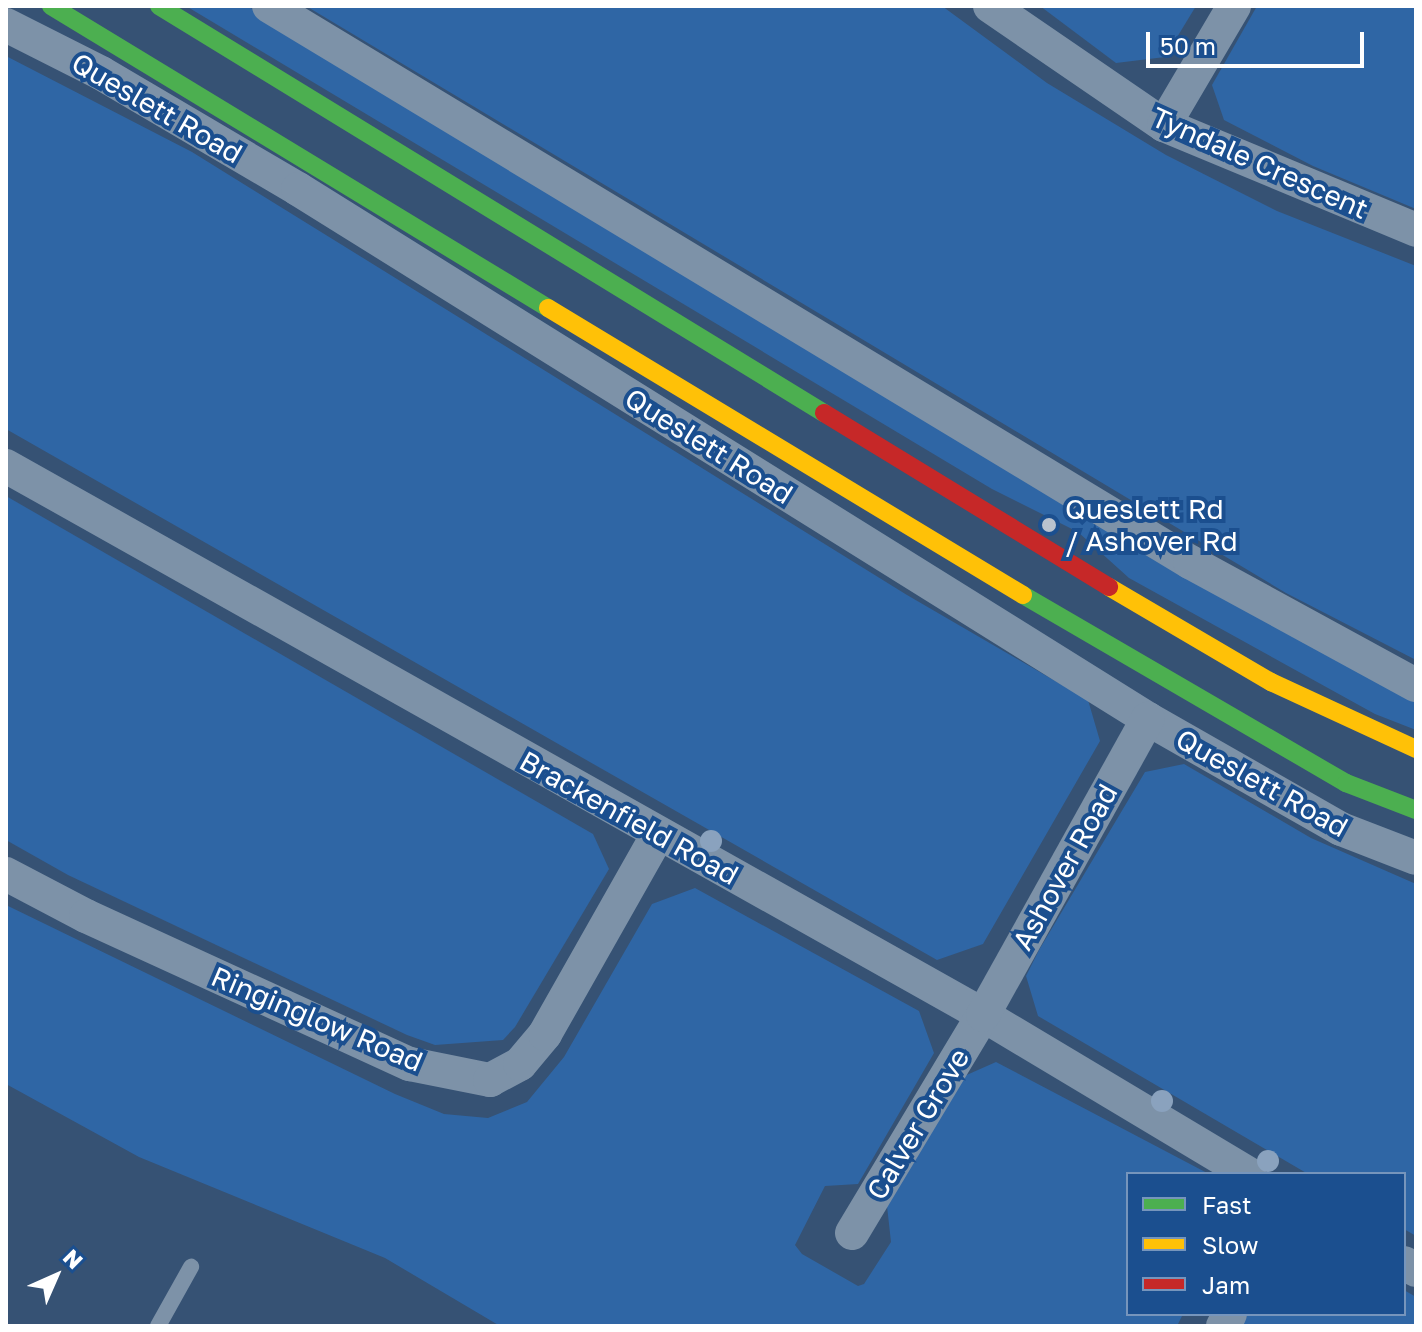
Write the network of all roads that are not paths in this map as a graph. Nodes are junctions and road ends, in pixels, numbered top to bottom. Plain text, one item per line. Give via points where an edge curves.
1 (51, 6) edge
2 (159, 6) edge
3 (269, 6) edge
4 (990, 6) edge
5 (1234, 6) edge
6 (6, 25) edge
7 (1164, 125) junction
8 (1416, 230) edge
9 (6, 466) edge
10 (1416, 685) edge
11 (1148, 719) junction
12 (1416, 749) edge
13 (1416, 810) edge
14 (658, 834) junction
15 (1416, 858) edge
16 (6, 874) edge
17 (983, 1015) junction
18 (1246, 1172) edge
19 (852, 1233) dead end
20 (191, 1267) dead end
21 (158, 1326) edge

1 - 13 highway, Queslett Road via 1141,667 1346,783
2 - 12 highway via 1174,627 1271,682
3 - 10 street via 1190,562
4 - 7 street, Tyndale Crescent
5 - 7 street
6 - 11 street, Queslett Road via 101,73 298,189
7 - 8 street, Tyndale Crescent
9 - 14 street, Brackenfield Road
11 - 15 street, Queslett Road via 1341,829
11 - 17 street, Ashover Road
14 - 16 street, Ringinglow Road via 545,1034 520,1064 490,1080 410,1064
14 - 17 street, Brackenfield Road
17 - 18 street, Brackenfield Road
17 - 19 street, Calver Grove
20 - 21 lane

